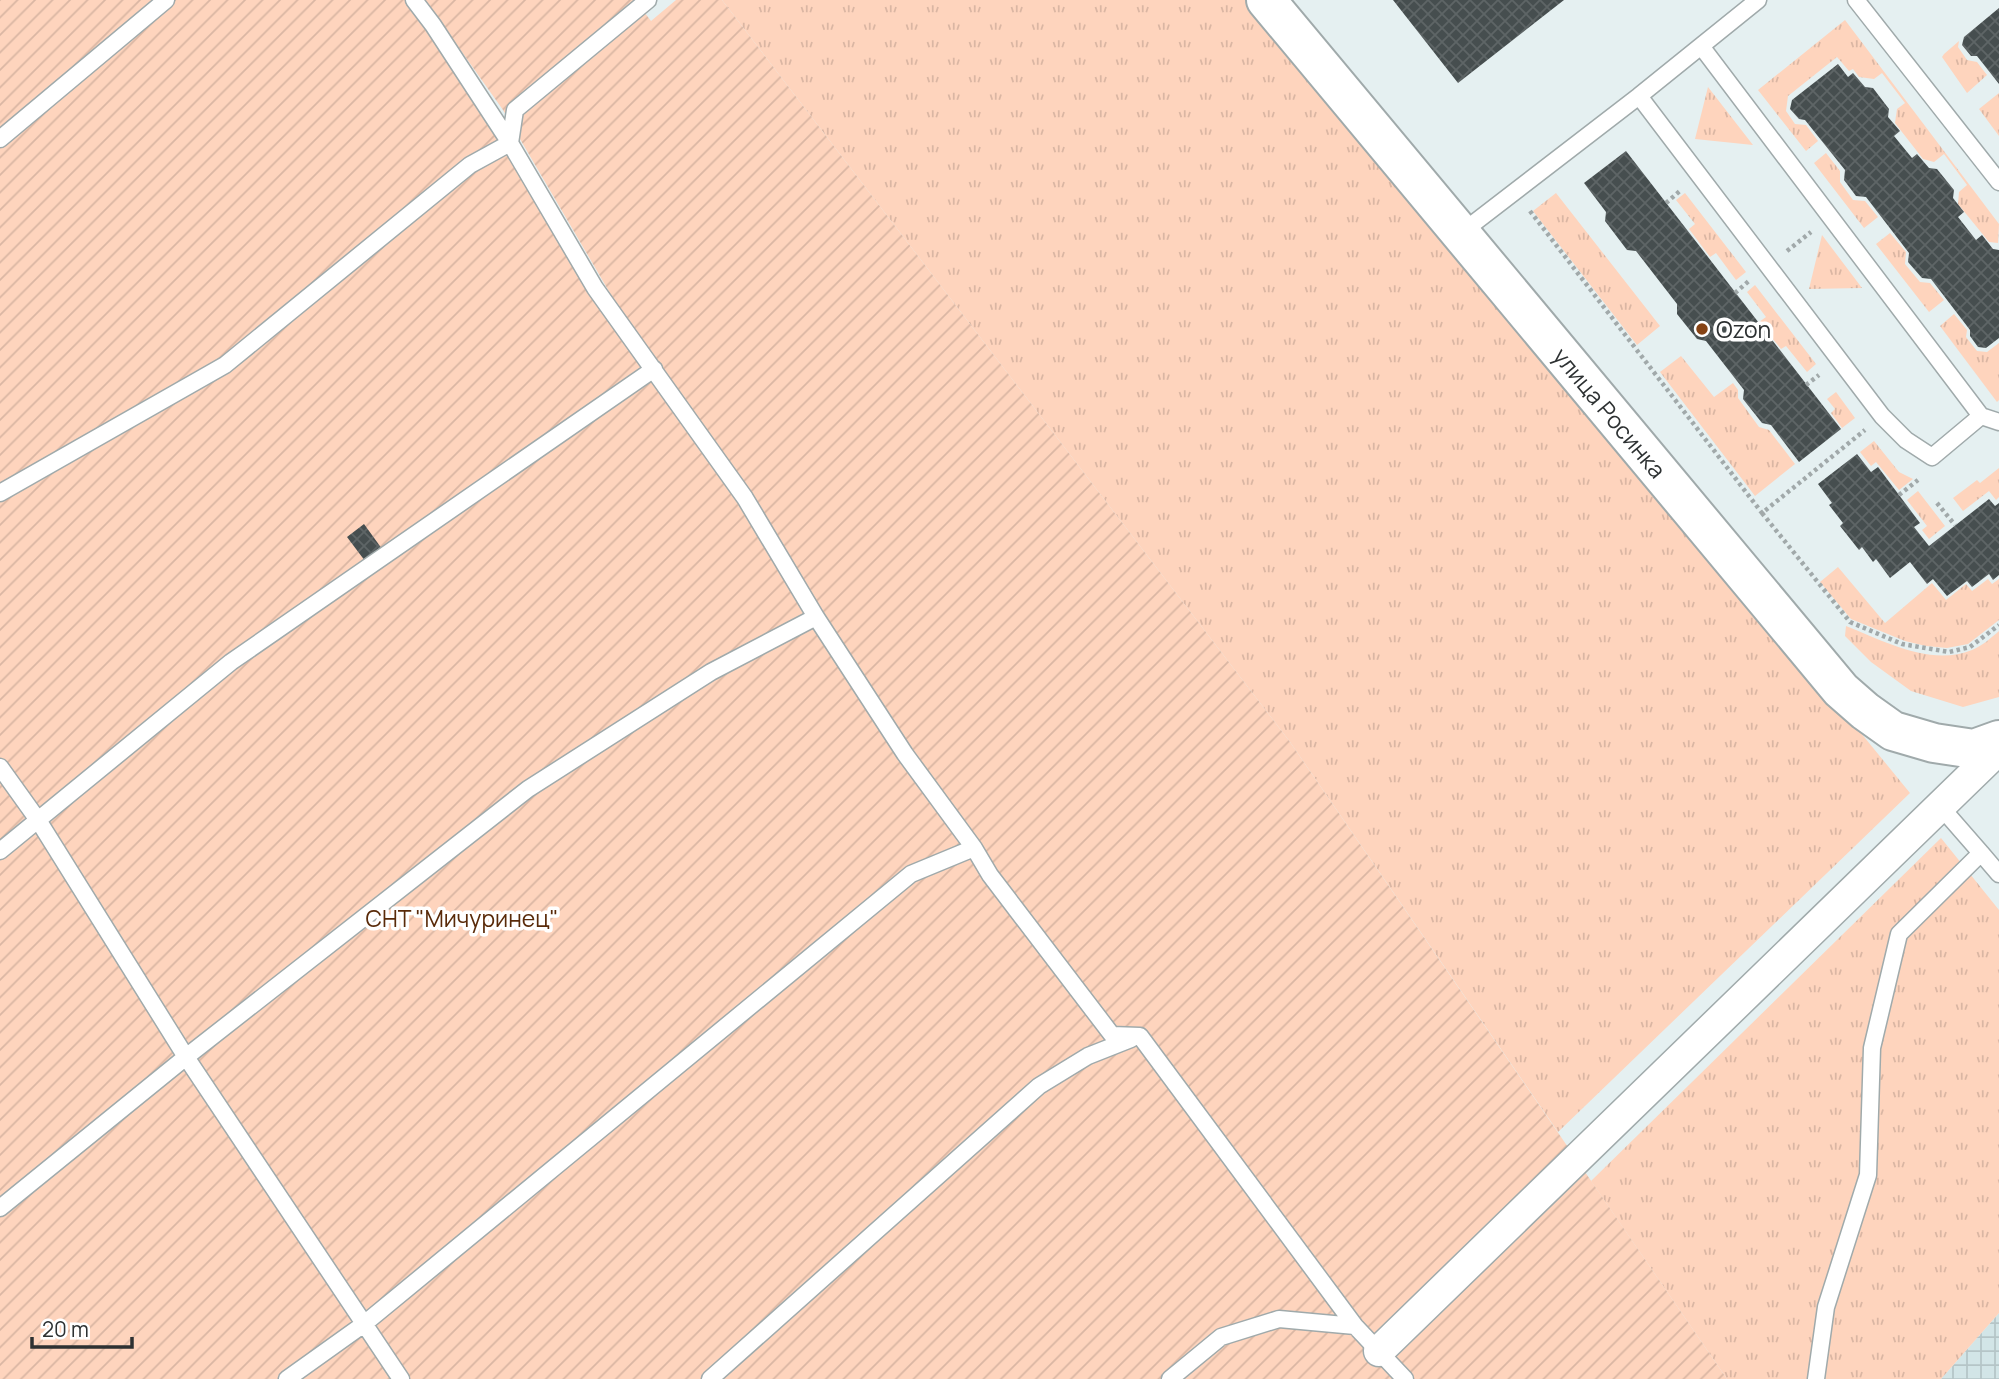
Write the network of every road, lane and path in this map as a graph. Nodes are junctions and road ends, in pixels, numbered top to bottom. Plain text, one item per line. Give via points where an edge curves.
1 (166, 0) edge
2 (414, 0) edge
3 (648, 0) edge
4 (1266, 0) edge
5 (1758, 0) edge
6 (1856, 0) edge
7 (1701, 46) junction
8 (1639, 96) junction
9 (0, 139) edge
10 (510, 143) junction
11 (1999, 182) edge
12 (1516, 192) junction
13 (1460, 234) junction
14 (654, 369) junction
15 (1882, 416) junction
16 (1981, 416) junction
17 (1999, 422) edge
18 (1918, 480) dead end
19 (0, 493) edge
20 (1899, 495) dead end
21 (1937, 503) dead end
22 (1762, 513) junction
23 (1955, 525) dead end
24 (816, 617) junction
25 (1999, 625) edge
26 (1999, 740) edge
27 (1999, 749) edge
28 (0, 767) edge
29 (1940, 806) junction
30 (38, 820) junction
31 (974, 848) junction
32 (0, 851) edge
33 (1981, 853) junction
34 (1999, 874) edge
35 (1140, 1036) junction
36 (186, 1057) junction
37 (0, 1208) edge
38 (365, 1324) junction
39 (1355, 1326) junction
40 (1379, 1351) junction
41 (288, 1379) edge
42 (401, 1379) edge
43 (710, 1379) edge
44 (1170, 1379) edge
45 (1405, 1379) edge
46 (1816, 1379) edge

1 - 9 lane
2 - 10 lane
3 - 10 lane via 515,110
4 - 13 main road, улица Росинка
5 - 7 lane
6 - 11 lane
7 - 8 lane
7 - 16 lane
8 - 12 lane
8 - 15 lane
10 - 14 lane via 595,288
10 - 19 lane via 470,165 225,365
12 - 13 lane
12 - 22 path
13 - 26 main road, улица Росинка via 1841,690 1893,731 1974,749
14 - 24 lane via 745,498
14 - 30 lane via 232,662
15 - 16 lane via 1932,457
15 - 22 path
16 - 17 lane
18 - 20 path
21 - 23 path
22 - 25 path via 1850,622 1902,644 1949,652 1970,648
24 - 31 lane via 905,754
24 - 36 lane via 711,672 528,789
27 - 29 street
28 - 30 lane
29 - 33 lane
29 - 40 street
30 - 32 lane
30 - 36 lane
31 - 35 lane via 1112,1035
31 - 38 lane via 911,874
33 - 34 lane
33 - 46 lane via 1899,934 1872,1048 1868,1175 1826,1307
35 - 39 lane
35 - 43 lane via 1088,1056 1038,1086
36 - 37 lane
36 - 38 lane
38 - 41 lane
38 - 42 lane
39 - 40 lane
39 - 44 lane via 1279,1319 1221,1337
40 - 45 lane

